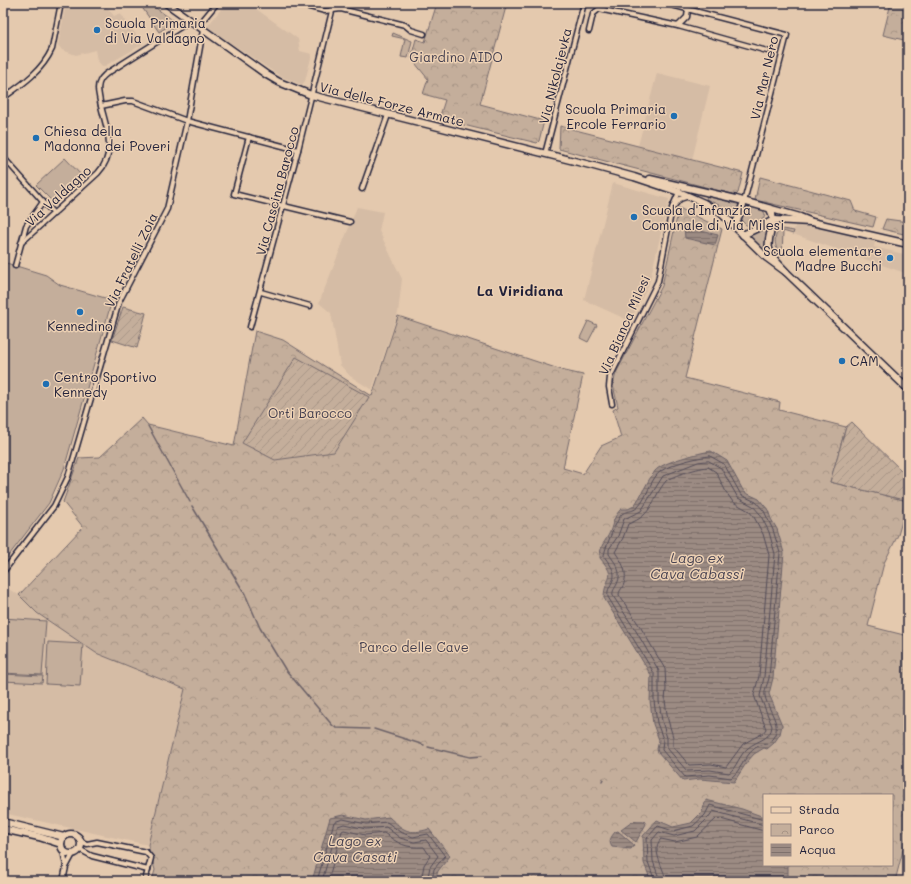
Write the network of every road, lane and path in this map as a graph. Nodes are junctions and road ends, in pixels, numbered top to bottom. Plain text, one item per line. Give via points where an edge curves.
1 (61, 3) edge
2 (166, 3) edge
3 (217, 3) edge
4 (294, 3) edge
5 (334, 3) edge
6 (584, 3) edge
7 (664, 3) edge
8 (688, 9) junction
9 (332, 11) junction
10 (190, 21) junction
11 (678, 26) junction
12 (200, 28) junction
13 (589, 31) dead end
14 (424, 34) dead end
15 (767, 51) dead end
16 (311, 95) junction
17 (3, 98) edge
18 (101, 106) junction
19 (388, 115) junction
20 (187, 121) junction
21 (249, 137) junction
22 (298, 150) junction
23 (545, 154) junction
24 (3, 157) edge
25 (634, 176) junction
26 (362, 189) dead end
27 (704, 191) junction
28 (679, 192) junction
29 (690, 196) junction
30 (43, 202) junction
31 (744, 202) junction
32 (283, 206) junction
33 (672, 208) junction
34 (770, 209) junction
35 (54, 214) junction
36 (774, 220) junction
37 (350, 222) dead end
38 (812, 222) junction
39 (26, 226) junction
40 (735, 226) junction
41 (32, 232) junction
42 (743, 235) junction
43 (21, 243) junction
44 (908, 244) edge
45 (15, 266) dead end
46 (786, 272) junction
47 (261, 292) junction
48 (310, 306) dead end
49 (250, 327) dead end
50 (908, 389) edge
51 (612, 404) dead end
52 (3, 572) edge
53 (3, 822) edge
54 (3, 829) edge
55 (64, 837) junction
56 (80, 841) junction
57 (62, 847) junction
58 (79, 849) junction
59 (73, 854) junction
60 (66, 867) junction
61 (148, 870) junction
62 (63, 881) edge
63 (145, 881) edge

1 - 17 street via 49,55 29,79
2 - 10 street, Via delle Forze Armate
3 - 12 street
4 - 9 street
5 - 9 street, Via Cascina Barocco
6 - 23 street, Via Nikolajevka
7 - 8 street, Via Mar Nero
8 - 11 street via 686,17
8 - 31 street, Via Mar Nero via 787,34
9 - 14 street via 341,9 405,26
9 - 16 street, Via Cascina Barocco
10 - 12 street, Via delle Forze Armate
10 - 18 street, Via Valdagno via 106,74 98,87
11 - 13 street via 602,9 593,14
11 - 15 street
12 - 16 street, Via delle Forze Armate via 273,78
12 - 20 street, Via Fratelli Zoia
16 - 19 street, Via delle Forze Armate
16 - 22 street, Via Cascina Barocco
18 - 20 street via 129,101
18 - 35 street, Via Valdagno via 110,144 106,163
19 - 23 street, Via delle Forze Armate
19 - 26 street
20 - 21 street
20 - 52 street, Via Fratelli Zoia via 167,209 119,302 64,486 54,506
21 - 22 street
21 - 32 street via 234,194
22 - 32 street, Via Cascina Barocco
23 - 25 street, Via delle Forze Armate
24 - 30 street
25 - 27 street, Via delle Forze Armate
25 - 28 street, Via delle Forze Armate
27 - 28 street
27 - 31 street, Via delle Forze Armate
28 - 29 street, Via delle Forze Armate
28 - 33 street, Via Bianca Milesi
29 - 33 street via 680,199
29 - 40 street, Via delle Forze Armate via 713,208
30 - 35 street
30 - 39 street
31 - 34 street, Via delle Forze Armate
31 - 40 street
32 - 37 street
32 - 47 street, Via Cascina Barocco
33 - 51 street, Via Bianca Milesi via 658,281 610,377
34 - 36 street, Via delle Forze Armate
34 - 38 street
35 - 41 street, Via Valdagno
36 - 38 street
36 - 42 street
36 - 46 street, Via delle Forze Armate via 769,250
38 - 44 street
39 - 41 street
39 - 43 street
40 - 42 street, Via delle Forze Armate
41 - 43 street, Via Valdagno
42 - 46 street, Via delle Forze Armate
43 - 45 street, Via Valdagno
46 - 50 street, Via delle Forze Armate
47 - 48 street
47 - 49 street, Via Cascina Barocco
53 - 55 street
54 - 57 street via 39,837
55 - 56 street via 73,835
55 - 57 street
56 - 58 street
56 - 61 street via 146,852 151,858
57 - 59 street via 68,854
57 - 60 street
58 - 59 street
58 - 61 street via 92,856
59 - 60 street
60 - 62 street
61 - 63 street

